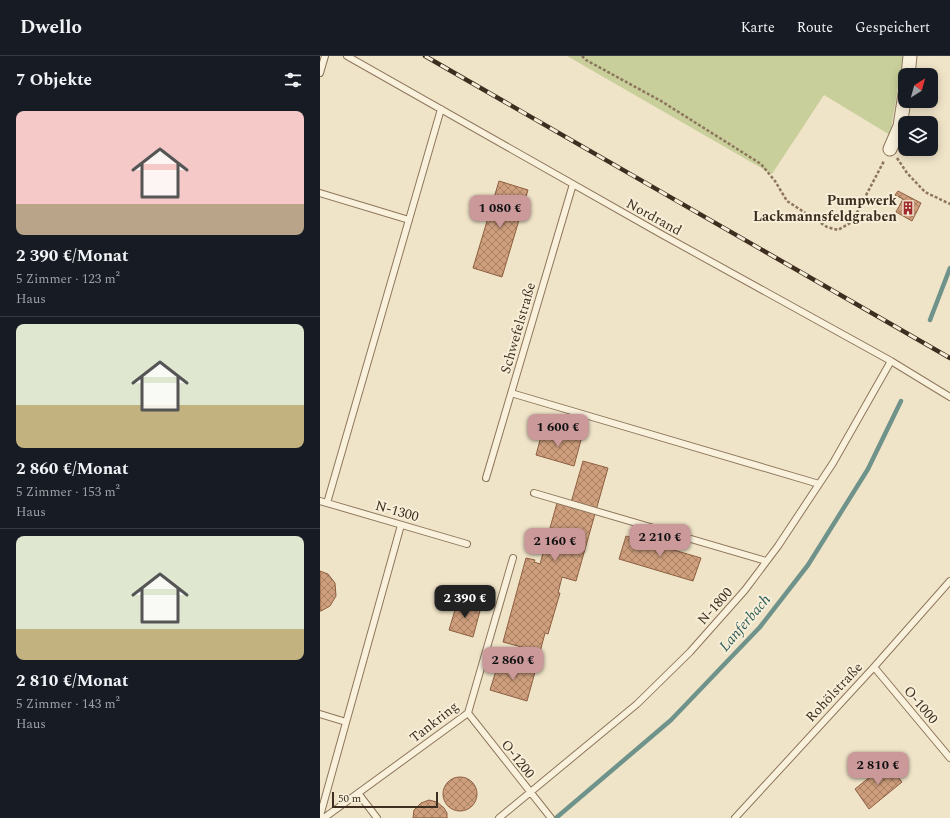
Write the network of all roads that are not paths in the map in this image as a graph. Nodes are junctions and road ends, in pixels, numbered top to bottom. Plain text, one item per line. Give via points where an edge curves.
1 (325, 56) edge
2 (347, 56) edge
3 (910, 56) edge
4 (909, 68) edge
5 (320, 73) edge
6 (903, 108) edge
7 (441, 109) junction
8 (890, 149) road end
9 (573, 184) junction
10 (320, 193) edge
11 (409, 220) junction
12 (891, 361) junction
13 (511, 393) junction
14 (950, 397) edge
15 (486, 478) dead end
16 (819, 484) junction
17 (534, 493) dead end
18 (323, 502) edge
19 (401, 525) junction
20 (467, 544) dead end
21 (513, 558) dead end
22 (766, 562) junction
23 (950, 582) edge
24 (874, 667) junction
25 (468, 713) junction
26 (320, 714) edge
27 (346, 722) junction
28 (950, 758) edge
29 (358, 793) junction
30 (530, 793) junction
31 (320, 816) edge
32 (324, 818) edge
33 (377, 818) edge
34 (499, 818) edge
35 (551, 818) edge
36 (735, 818) edge

1 - 5 lane
2 - 7 lane, Nordrand
3 - 4 street
6 - 8 street via 900,126
7 - 9 lane, Nordrand
7 - 11 lane
9 - 12 lane, Nordrand
9 - 13 lane, Schwefelstraße
10 - 11 lane
11 - 18 lane
12 - 14 lane, Nordrand
12 - 16 lane, N-1800
13 - 15 lane, Schwefelstraße
13 - 16 lane
16 - 22 lane, N-1800
17 - 22 lane
18 - 19 lane, N-1300
19 - 20 lane, N-1300
19 - 27 lane
21 - 25 lane, Tankring
22 - 30 lane, N-1800 via 746,590 638,704
23 - 24 lane, Rohölstraße
24 - 28 lane, O-1000
24 - 36 lane, Rohölstraße
25 - 29 lane, Tankring
25 - 30 lane, O-1200
26 - 27 lane
27 - 31 lane
29 - 32 lane, Tankring
29 - 33 lane
30 - 34 lane, N-1800
30 - 35 lane, O-1200

